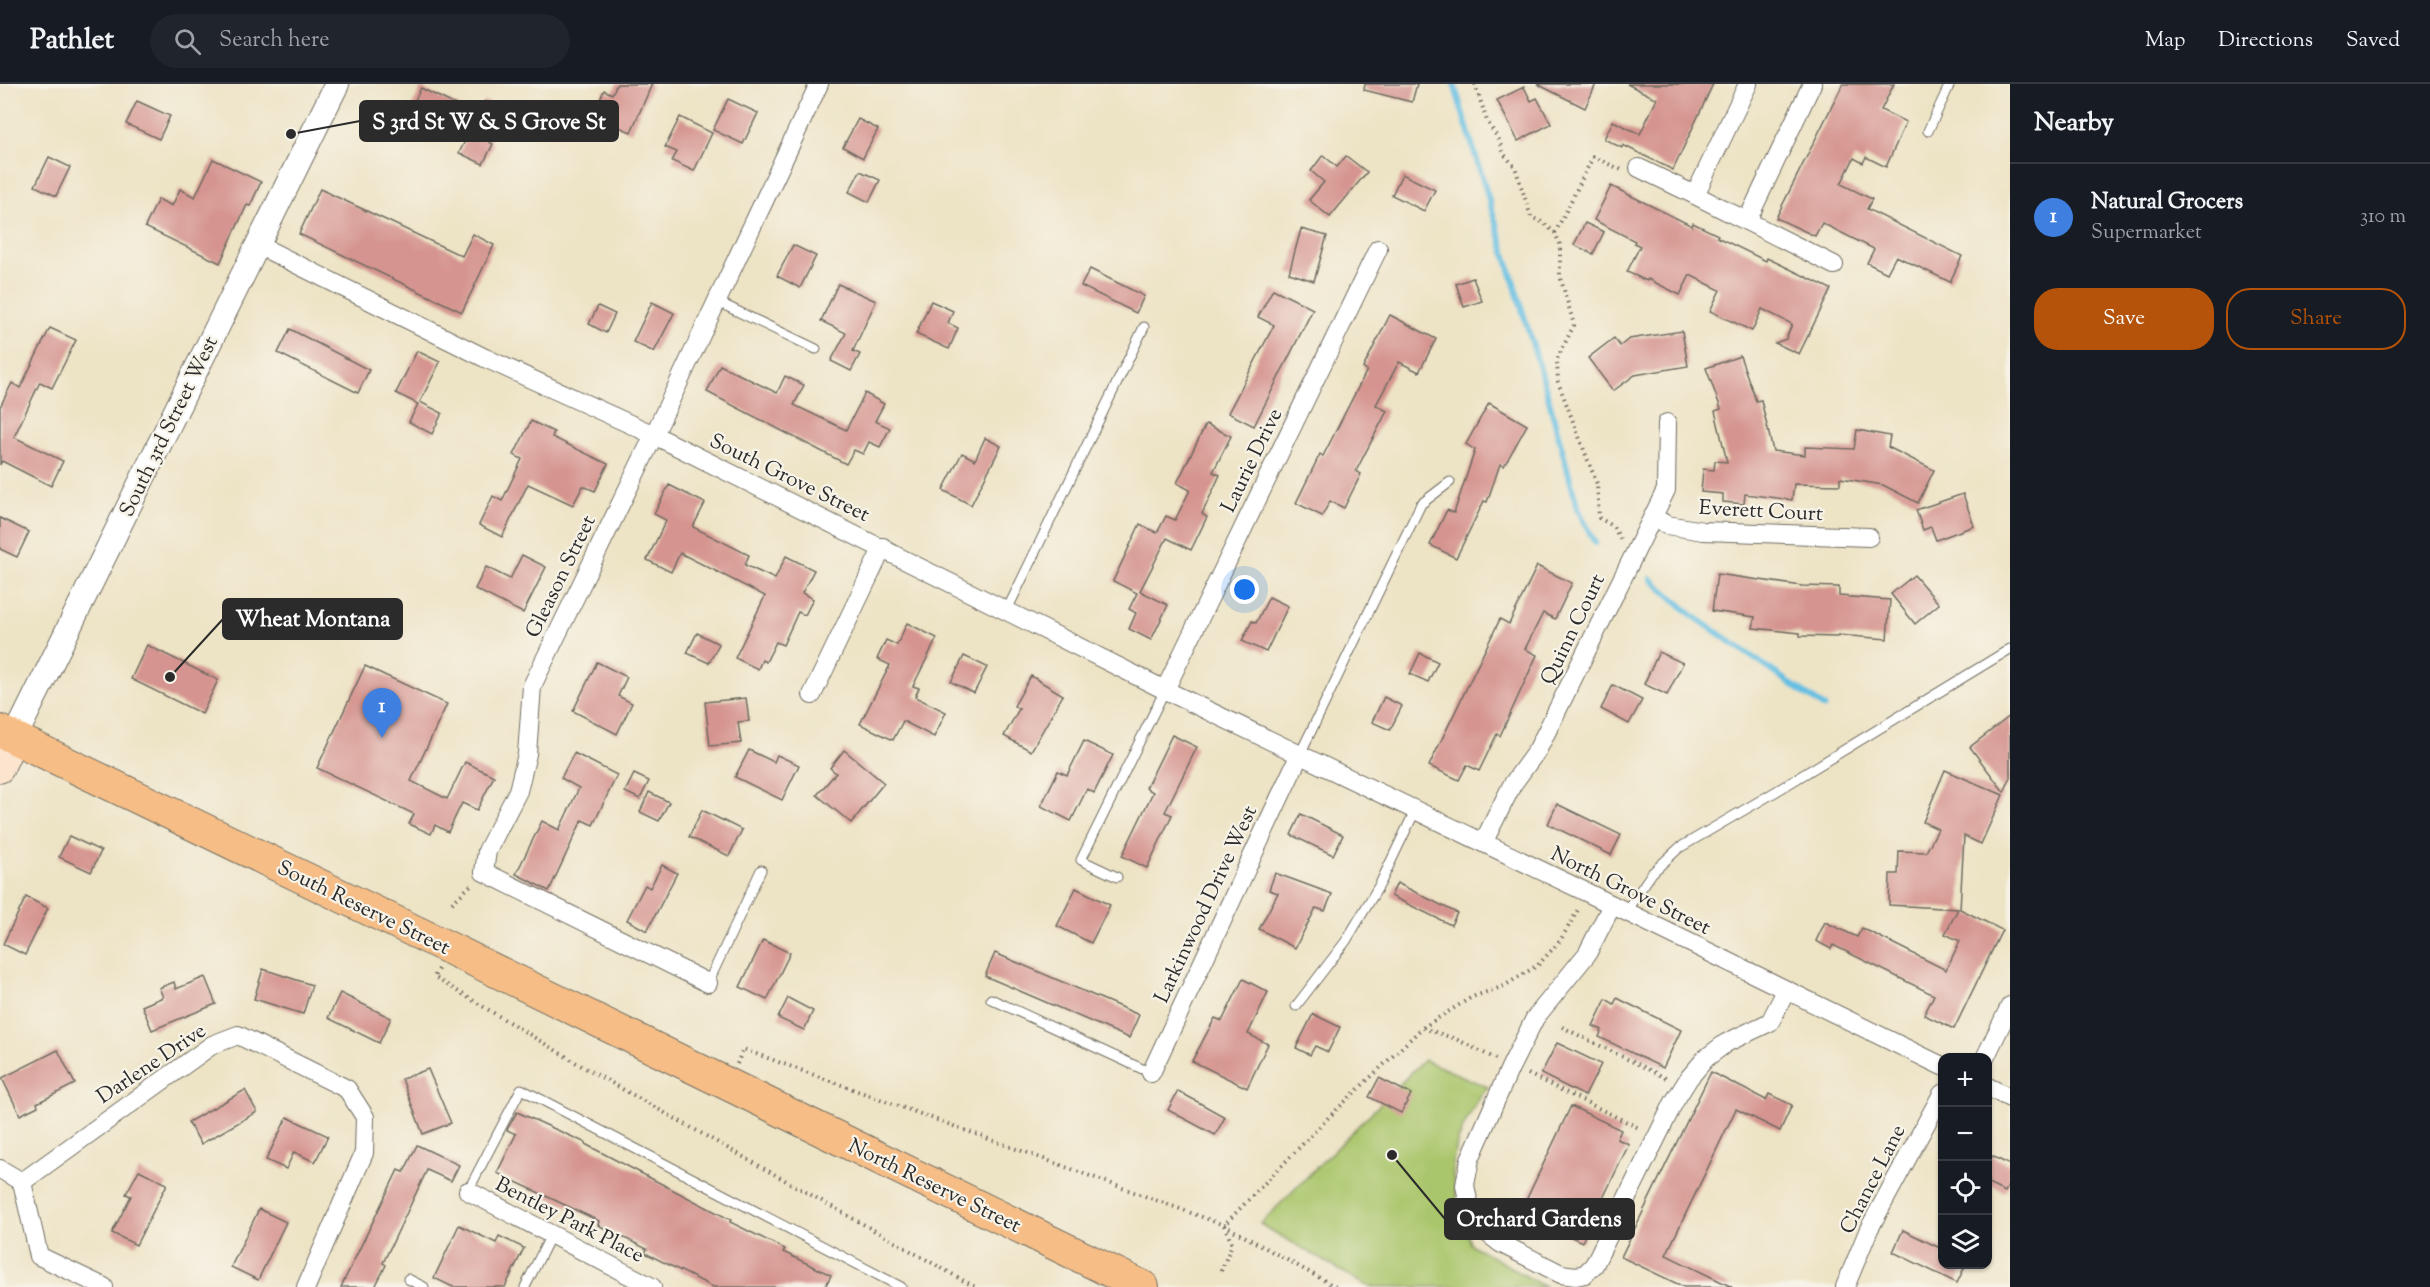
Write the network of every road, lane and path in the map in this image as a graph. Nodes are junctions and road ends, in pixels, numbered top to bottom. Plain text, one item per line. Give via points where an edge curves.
1 (336, 84) edge
2 (819, 84) edge
3 (1475, 84) edge
4 (1748, 84) edge
5 (1812, 84) edge
6 (1950, 84) edge
7 (1928, 131) dead end
8 (1631, 169) joint
9 (1695, 195) junction
10 (1747, 221) junction
11 (1555, 233) junction
12 (258, 244) junction
13 (1378, 249) dead end
14 (1833, 264) dead end
15 (716, 301) junction
16 (1144, 327) dead end
17 (816, 349) dead end
18 (1667, 423) dead end
19 (654, 435) junction
20 (1450, 482) dead end
21 (1653, 517) junction
22 (1621, 537) dead end
23 (1869, 537) dead end
24 (883, 548) junction
25 (1006, 612) junction
26 (2010, 649) edge
27 (1165, 690) junction
28 (812, 695) dead end
29 (7, 735) edge
30 (1300, 754) junction
31 (0, 769) edge
32 (1415, 811) junction
33 (1483, 843) junction
34 (761, 870) dead end
35 (484, 872) junction
36 (1117, 877) dead end
37 (1587, 892) junction
38 (452, 903) dead end
39 (1619, 908) junction
40 (447, 946) junction
41 (708, 983) joint
42 (1786, 991) junction
43 (991, 999) dead end
44 (1296, 1006) dead end
45 (2010, 1006) edge
46 (1562, 1027) dead end
47 (1422, 1028) junction
48 (1987, 1053) edge
49 (1501, 1061) dead end
50 (1938, 1064) edge
51 (1151, 1073) joint
52 (1528, 1074) dead end
53 (1671, 1081) dead end
54 (727, 1084) junction
55 (1992, 1089) edge
56 (2010, 1098) edge
57 (1938, 1101) edge
58 (1650, 1133) dead end
59 (0, 1169) edge
60 (22, 1182) junction
61 (468, 1191) joint
62 (1224, 1225) junction
63 (551, 1235) junction
64 (1221, 1271) dead end
65 (408, 1279) dead end
66 (104, 1287) edge
67 (306, 1287) edge
68 (424, 1287) edge
69 (525, 1287) edge
70 (652, 1287) edge
71 (901, 1287) edge
72 (975, 1287) edge
73 (1143, 1287) edge
74 (1336, 1287) edge
75 (1845, 1287) edge

1 - 12 street, South 3rd Street West
2 - 15 street, Gleason Street
3 - 11 path via 1487,121 1515,167 1531,217
4 - 9 street
5 - 10 street
6 - 7 lane
8 - 9 street
8 - 11 path via 1593,157
9 - 10 street
10 - 14 street
11 - 22 path via 1560,244 1560,276 1574,325 1557,359 1558,382 1597,484 1599,518 1613,526
12 - 19 street, South Grove Street via 485,358
12 - 29 street, South 3rd Street West
13 - 27 street, Laurie Drive
15 - 17 lane
15 - 19 street, Gleason Street
16 - 25 lane
18 - 21 street, Quinn Court via 1665,490
19 - 24 street, South Grove Street
19 - 35 street, Gleason Street via 531,686 527,754 518,790 487,851
20 - 30 lane via 1421,504
21 - 23 street, Everett Court via 1667,525 1703,531
21 - 33 street, Quinn Court via 1538,749 1512,785
24 - 25 street, South Grove Street
24 - 28 street
25 - 27 street, South Grove Street
26 - 39 lane via 1679,848
27 - 30 street, South Grove Street
27 - 36 lane via 1081,860
29 - 31 main road, South 3rd Street West
29 - 40 highway, South Reserve Street
30 - 32 street, North Grove Street
30 - 51 street, Larkinwood Drive West
32 - 33 street, North Grove Street
32 - 44 lane via 1380,884 1346,941
33 - 37 street, North Grove Street
34 - 41 lane
35 - 38 path
35 - 41 street
37 - 39 street, North Grove Street
37 - 47 path via 1560,941 1539,965 1504,986 1472,997
39 - 42 street, North Grove Street
39 - 42 street via 1535,1018 1470,1159 1465,1185 1470,1210 1481,1228 1536,1263 1576,1276 1594,1265 1689,1078 1726,1043 1770,1022
40 - 54 highway, South Reserve Street
40 - 72 path via 434,977 595,1074
42 - 50 street, North Grove Street
43 - 51 lane
45 - 48 street
46 - 53 path
47 - 49 path
47 - 62 path
52 - 58 path
54 - 62 path via 743,1049
54 - 73 highway, North Reserve Street
55 - 56 street
57 - 75 street, Chance Lane via 1869,1229
59 - 60 street
60 - 66 street via 39,1256
60 - 67 street, Darlene Drive via 212,1045 238,1035 347,1089 366,1117 364,1154
61 - 63 street, Bentley Park Place
61 - 71 lane via 521,1089
62 - 64 path via 1232,1244
62 - 74 path
63 - 69 lane
63 - 70 street, Bentley Park Place
65 - 68 lane

